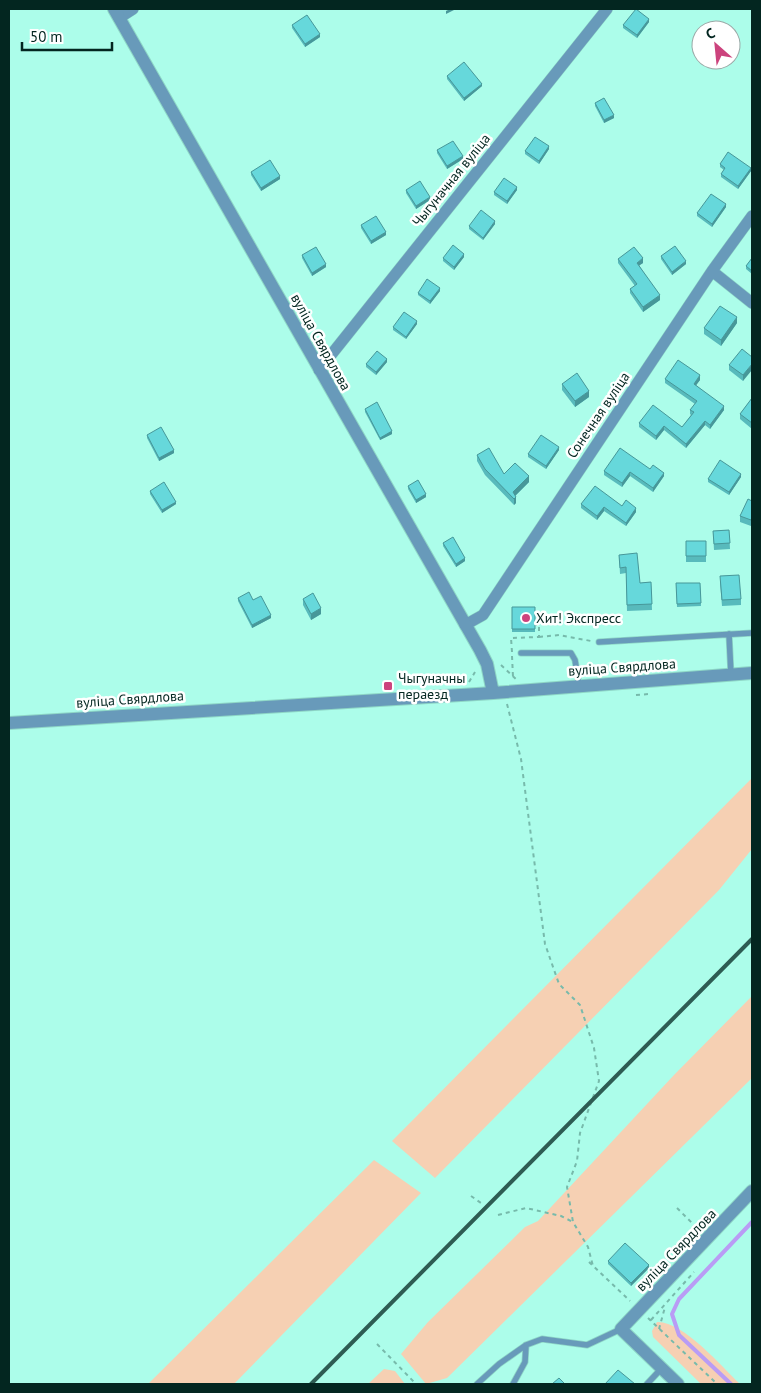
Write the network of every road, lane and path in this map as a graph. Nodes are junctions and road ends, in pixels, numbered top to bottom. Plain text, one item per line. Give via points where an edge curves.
1 (133, 9) edge
2 (607, 9) edge
3 (116, 13) edge
4 (752, 216) edge
5 (712, 271) junction
6 (752, 304) edge
7 (319, 370) junction
8 (465, 625) junction
9 (752, 633) edge
10 (729, 634) junction
11 (539, 637) dead end
12 (598, 642) joint
13 (521, 653) dead end
14 (752, 673) edge
15 (731, 675) junction
16 (579, 685) junction
17 (494, 693) junction
18 (641, 695) dead end
19 (631, 696) dead end
20 (506, 702) dead end
21 (9, 723) edge
22 (752, 1191) edge
23 (470, 1196) dead end
24 (481, 1203) dead end
25 (677, 1208) dead end
26 (498, 1216) dead end
27 (573, 1222) junction
28 (708, 1238) junction
29 (588, 1262) dead end
30 (593, 1266) junction
31 (665, 1305) dead end
32 (639, 1310) junction
33 (660, 1329) junction
34 (621, 1330) junction
35 (377, 1344) dead end
36 (526, 1345) junction
37 (661, 1369) junction
38 (416, 1384) edge
39 (477, 1384) edge
40 (513, 1384) edge
41 (647, 1384) edge
42 (678, 1384) edge
43 (717, 1384) edge

1 - 3 street
2 - 7 street, Чыгуначная вуліца
3 - 7 street, вуліца Свярдлова
4 - 5 street, Сонечная вуліца
5 - 6 street
5 - 8 street, Сонечная вуліца via 483,615
7 - 8 street, вуліца Свярдлова
8 - 17 street, вуліца Свярдлова via 487,664
9 - 10 lane
10 - 12 lane
10 - 15 lane
11 - 12 path via 559,635
13 - 16 lane via 571,653
14 - 15 street, вуліца Свярдлова
15 - 16 street, вуліца Свярдлова
16 - 17 street, вуліца Свярдлова
17 - 21 street, вуліца Свярдлова
18 - 19 path
20 - 27 path via 521,758 544,944 559,984 580,1005 598,1070 599,1081 580,1133 576,1161 567,1187
22 - 28 street, вуліца Свярдлова
23 - 24 path
25 - 28 path
26 - 27 path via 526,1208
27 - 30 path via 588,1247
28 - 32 street, вуліца Свярдлова
29 - 30 path
30 - 32 path
31 - 33 path
32 - 33 path
32 - 34 street, вуліца Свярдлова
33 - 43 path
34 - 36 lane via 587,1345 542,1340
34 - 37 street
35 - 38 path
36 - 39 lane
36 - 40 lane via 526,1362
37 - 41 lane
37 - 42 street

